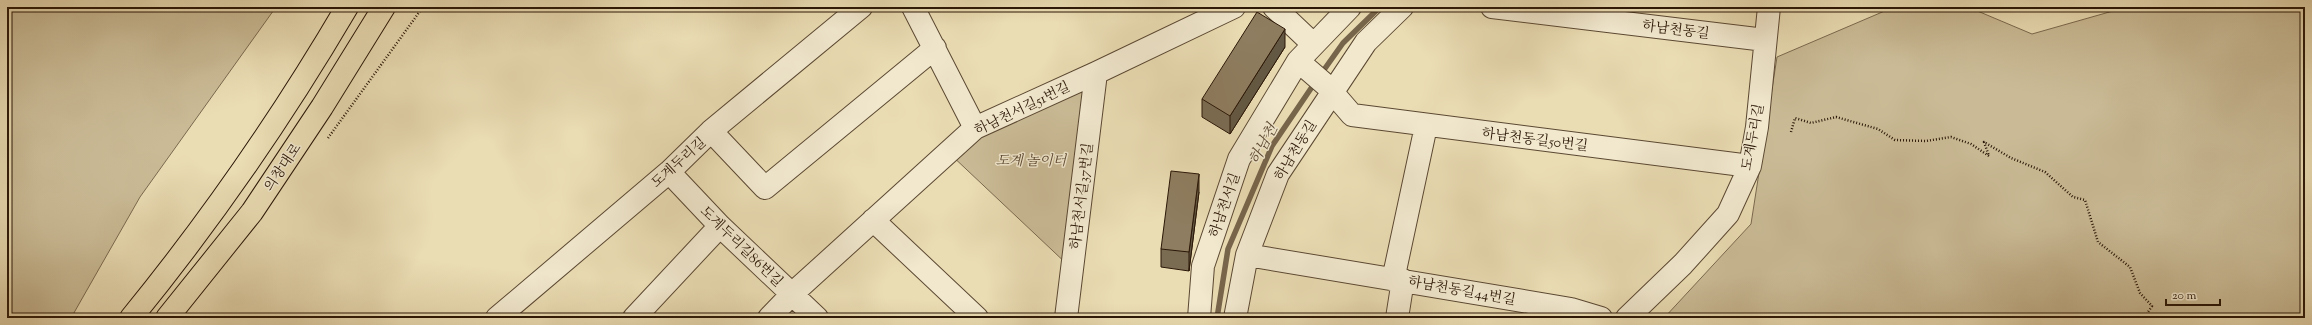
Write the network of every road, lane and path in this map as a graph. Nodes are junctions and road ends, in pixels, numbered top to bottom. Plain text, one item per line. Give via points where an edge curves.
1 (347, 7) edge
2 (384, 7) edge
3 (861, 7) edge
4 (913, 7) edge
5 (1234, 7) edge
6 (1274, 7) edge
7 (1350, 7) edge
8 (1402, 7) edge
9 (1492, 7) edge
10 (1769, 7) edge
11 (1765, 40) junction
12 (1313, 44) junction
13 (935, 48) junction
14 (1303, 66) junction
15 (1096, 73) junction
16 (1329, 89) junction
17 (1426, 126) junction
18 (975, 128) junction
19 (711, 132) junction
20 (1791, 132) dead end
21 (1750, 166) junction
22 (669, 172) junction
23 (873, 220) junction
24 (720, 226) junction
25 (1247, 255) junction
26 (1398, 280) junction
27 (792, 294) junction
28 (131, 318) edge
29 (167, 318) edge
30 (497, 318) edge
31 (634, 318) edge
32 (769, 318) edge
33 (818, 318) edge
34 (976, 318) edge
35 (1066, 318) edge
36 (1199, 318) edge
37 (1235, 318) edge
38 (1397, 318) edge
39 (1601, 318) edge
40 (1627, 318) edge
41 (2144, 318) edge

1 - 28 highway via 300,85 235,182
2 - 29 highway, 의창대로 via 322,107 252,212
3 - 19 street, 도계두리길
4 - 13 street
5 - 15 street, 하남천서길51번길
6 - 12 street
7 - 12 street, 하남천서길
8 - 16 street, 하남천동길 via 1366,42
9 - 11 street, 하남천동길
10 - 11 street, 도계두리길
11 - 21 street, 도계두리길 via 1757,127
12 - 14 street, 하남천서길
13 - 18 street
13 - 19 street via 765,188
14 - 16 street, 하남천동길50번길
14 - 36 street, 하남천서길 via 1239,159 1203,266
15 - 18 street, 하남천서길51번길
15 - 35 street, 하남천서길37번길
16 - 17 street, 하남천동길50번길 via 1352,115
16 - 25 street, 하남천동길 via 1278,174
17 - 21 street, 하남천동길50번길
17 - 26 street, 하남천동길44번길
18 - 23 street, 하남천서길51번길
19 - 22 street, 도계두리길
20 - 41 path via 1796,118 1811,123 1836,117 1878,129 1895,140 1926,141 1951,137 1971,144 1989,156 1984,142 2011,158 2046,172 2073,197 2085,200 2098,242 2130,268 2140,293 2152,306
21 - 40 street, 도계두리길 via 1728,214 1683,264
22 - 24 street, 도계두리길86번길
22 - 30 street, 도계두리길
23 - 27 street, 하남천서길51번길
23 - 34 street
24 - 27 street, 도계두리길86번길
24 - 31 street
25 - 26 street, 하남천동길44번길
25 - 37 street, 하남천동길
26 - 38 street
26 - 39 street, 하남천동길44번길 via 1571,309
27 - 32 street, 하남천서길51번길
27 - 33 street, 도계두리길86번길

